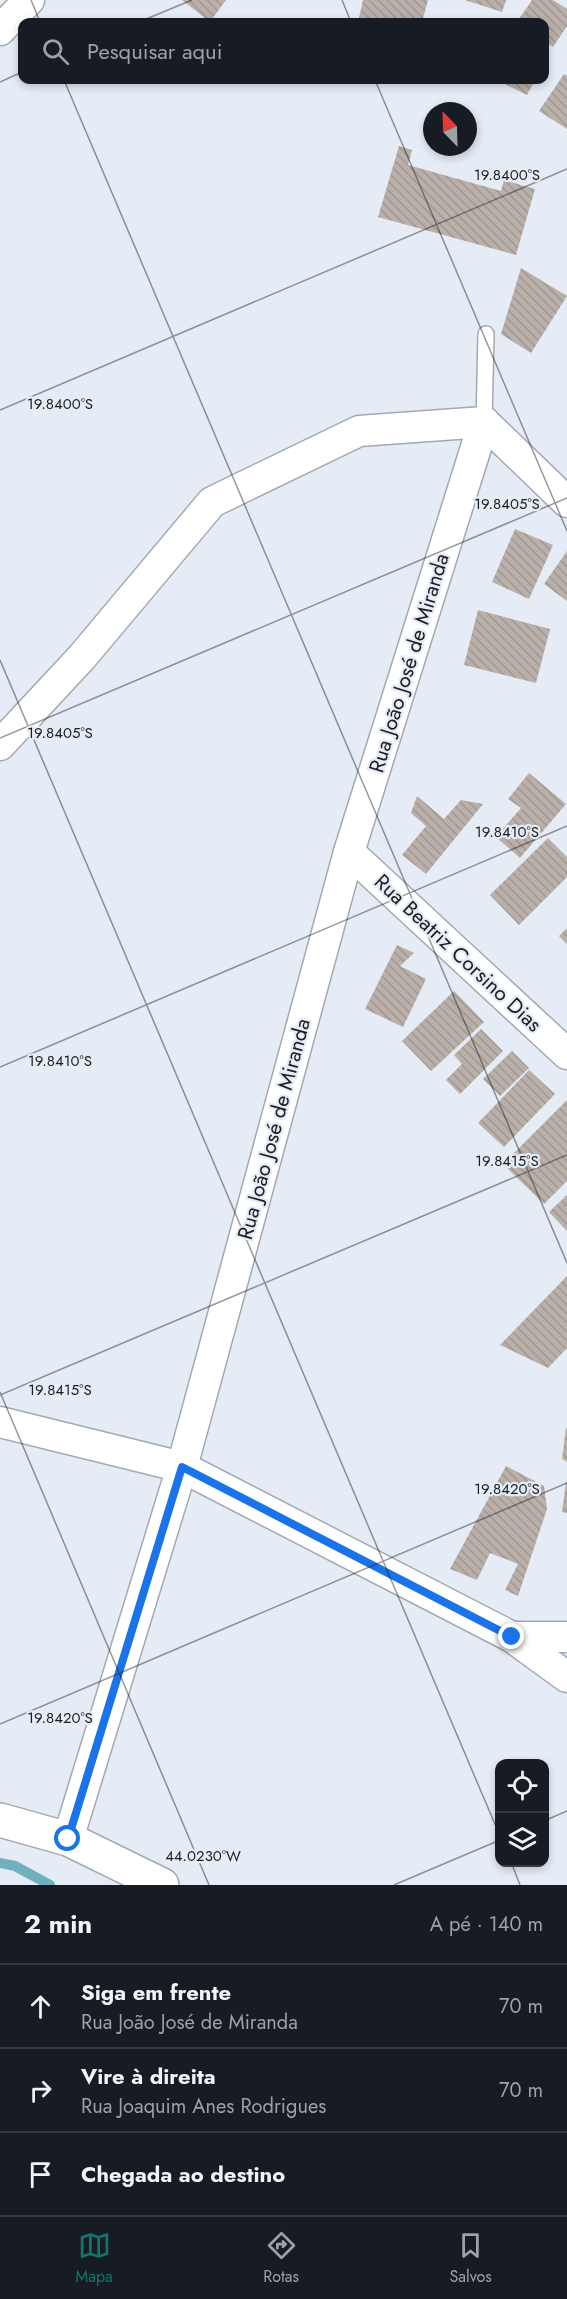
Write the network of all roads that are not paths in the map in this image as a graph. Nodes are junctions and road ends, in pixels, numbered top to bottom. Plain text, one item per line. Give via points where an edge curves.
1 (29, 0) edge
2 (0, 30) edge
3 (486, 334) dead end
4 (484, 422) junction
5 (567, 502) edge
6 (0, 745) edge
7 (349, 852) junction
8 (567, 1054) edge
9 (0, 1422) edge
10 (182, 1467) junction
11 (512, 1637) junction
12 (567, 1637) edge
13 (567, 1677) edge
14 (0, 1820) edge
15 (68, 1839) junction
16 (162, 1885) edge

1 - 2 street
3 - 4 lane
4 - 5 street
4 - 6 street via 359,431 212,502 82,657
4 - 7 street, Rua João José de Miranda
7 - 8 street, Rua Beatriz Corsino Dias
7 - 10 street, Rua João José de Miranda
9 - 10 street
10 - 11 street
10 - 15 street, Rua João José de Miranda
11 - 12 street
11 - 13 street
14 - 15 street
15 - 16 street

